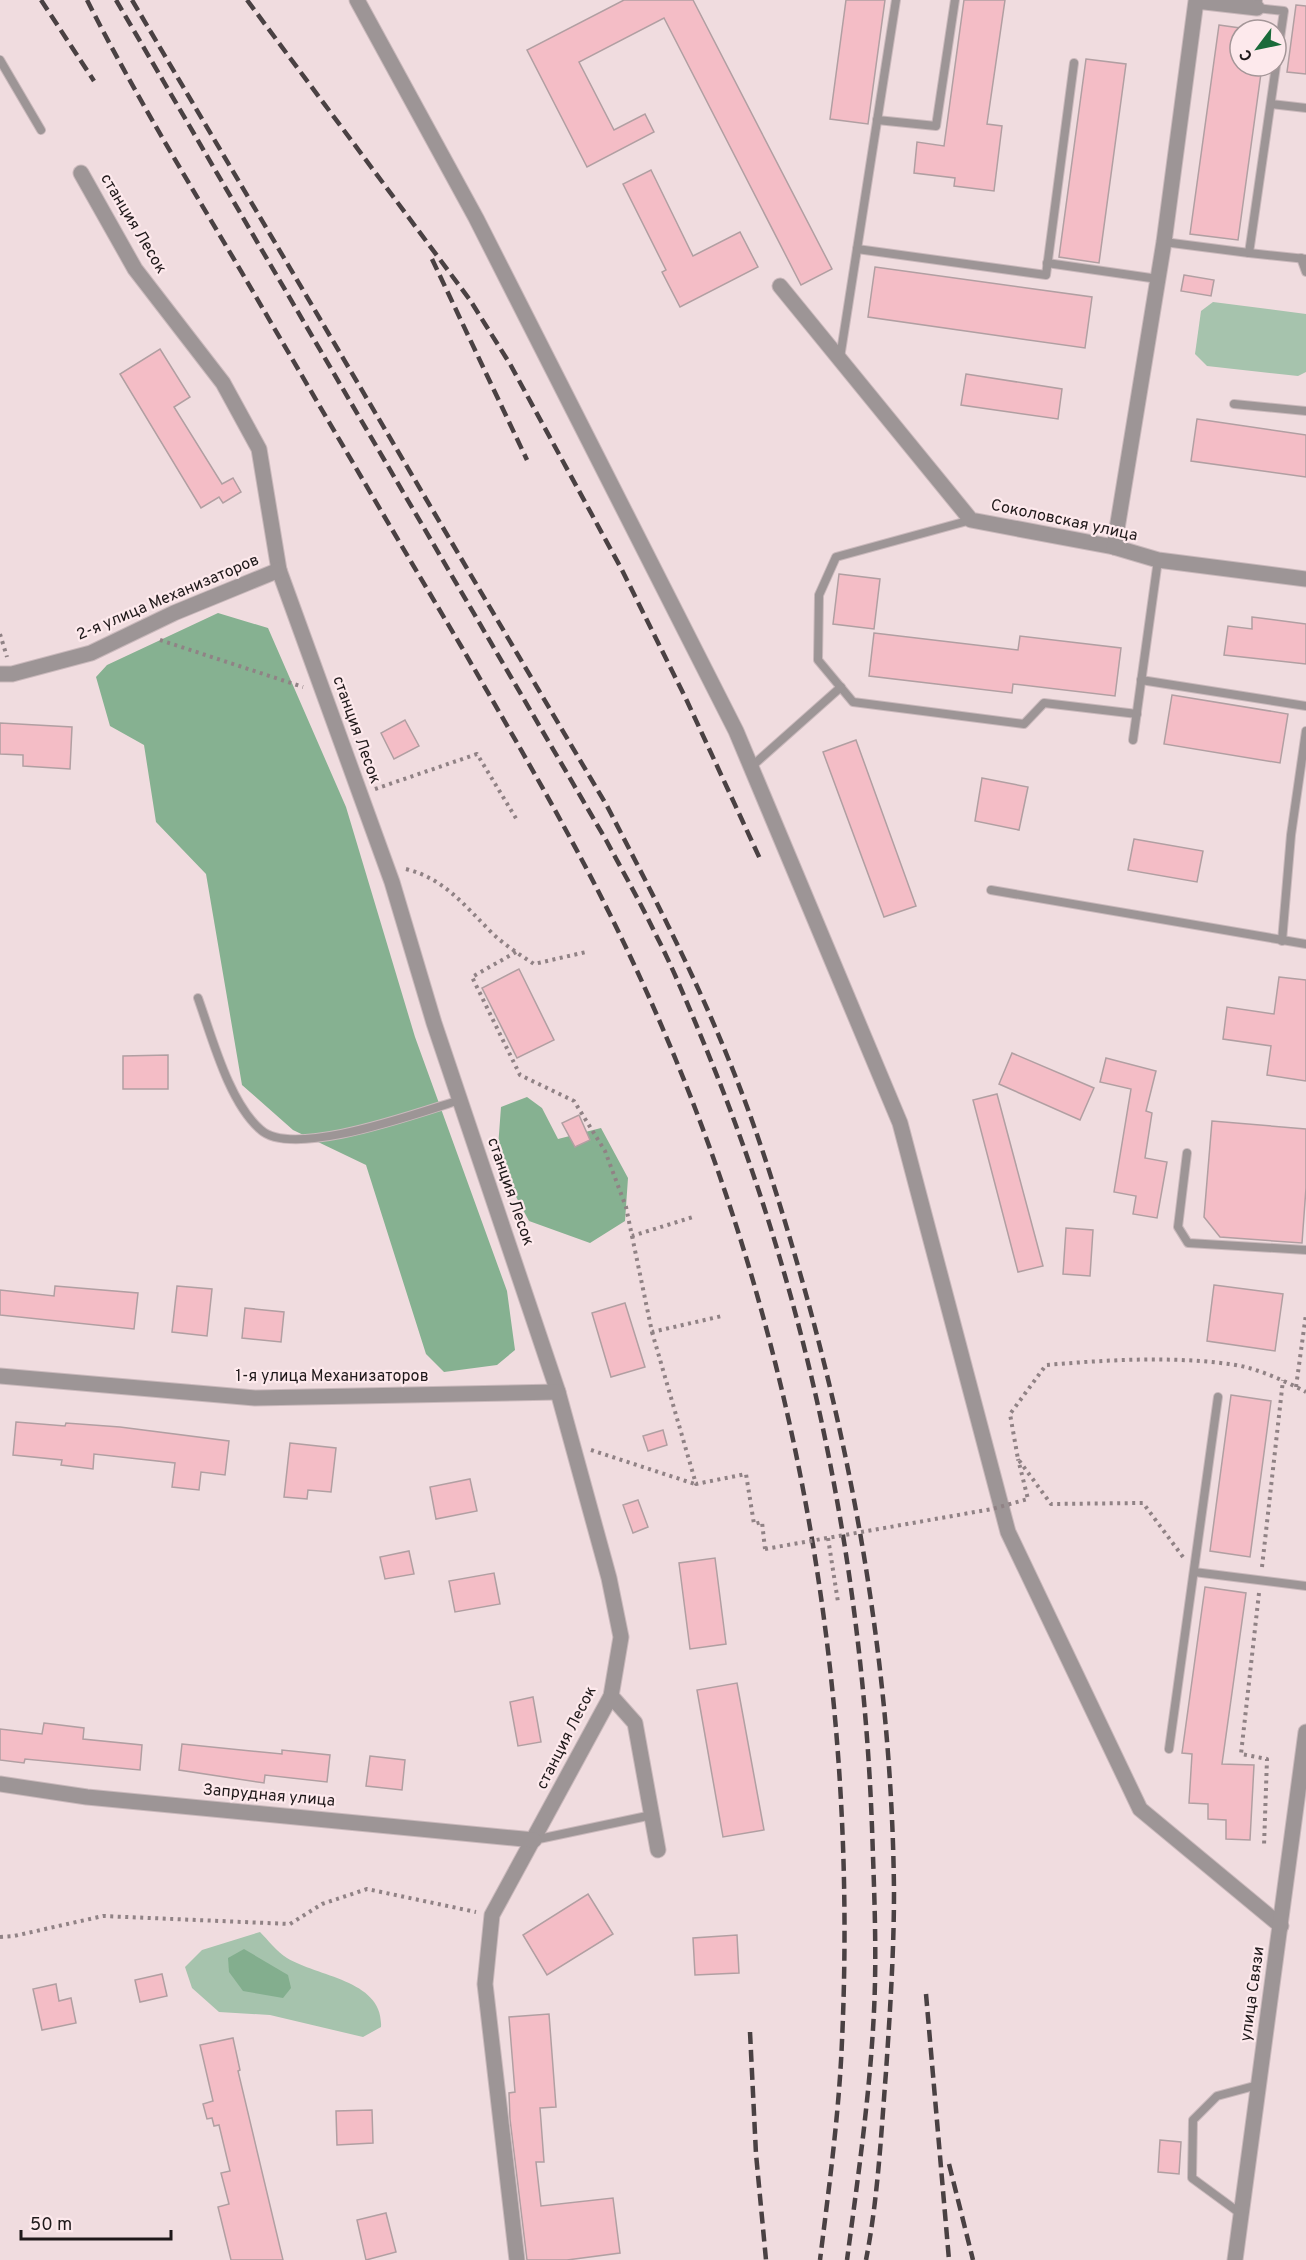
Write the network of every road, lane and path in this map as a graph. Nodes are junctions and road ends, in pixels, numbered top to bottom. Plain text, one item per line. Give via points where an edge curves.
1 (357, 0) edge
2 (896, 0) edge
3 (955, 0) edge
4 (1258, 4) edge
5 (1283, 18) edge
6 (0, 60) edge
7 (1074, 63) dead end
8 (1274, 78) edge
9 (1271, 104) junction
10 (1306, 108) edge
11 (878, 120) junction
12 (41, 130) dead end
13 (81, 173) dead end
14 (1164, 242) junction
15 (857, 249) junction
16 (1249, 253) junction
17 (1303, 258) edge
18 (1047, 264) junction
19 (1306, 272) edge
20 (1158, 279) junction
21 (780, 286) dead end
22 (840, 362) junction
23 (1234, 404) dead end
24 (1306, 411) edge
25 (970, 520) junction
26 (1114, 547) junction
27 (1158, 560) junction
28 (279, 570) junction
29 (1306, 579) edge
30 (135, 632) junction
31 (0, 634) edge
32 (6, 674) edge
33 (1141, 680) junction
34 (841, 687) junction
35 (324, 694) junction
36 (1306, 706) edge
37 (1137, 714) junction
38 (1306, 731) edge
39 (1133, 740) dead end
40 (751, 767) junction
41 (360, 794) junction
42 (517, 820) dead end
43 (385, 864) junction
44 (991, 890) dead end
45 (1282, 941) junction
46 (1306, 945) edge
47 (516, 952) junction
48 (586, 952) dead end
49 (198, 998) dead end
50 (460, 1100) junction
51 (1187, 1153) dead end
52 (693, 1217) dead end
53 (632, 1236) junction
54 (1306, 1251) edge
55 (1306, 1314) edge
56 (722, 1316) dead end
57 (652, 1332) junction
58 (0, 1376) edge
59 (1283, 1380) junction
60 (1296, 1387) junction
61 (558, 1392) junction
62 (1306, 1392) edge
63 (1218, 1397) dead end
64 (572, 1444) junction
65 (1018, 1459) junction
66 (696, 1484) junction
67 (828, 1538) junction
68 (1194, 1572) junction
69 (1260, 1581) junction
70 (1306, 1586) edge
71 (838, 1602) dead end
72 (611, 1696) junction
73 (1306, 1732) edge
74 (1169, 1749) dead end
75 (0, 1784) edge
76 (1303, 1795) edge
77 (652, 1815) junction
78 (534, 1840) junction
79 (1264, 1846) dead end
80 (658, 1850) dead end
81 (492, 1915) junction
82 (1281, 1926) junction
83 (0, 1937) edge
84 (1258, 2085) junction
85 (1241, 2214) junction
86 (517, 2260) edge
87 (1235, 2260) edge

1 - 40 street via 476,218
2 - 11 lane
3 - 11 lane via 936,126
4 - 5 lane via 1284,11
4 - 14 street via 1196,1
6 - 12 lane
7 - 18 lane
8 - 9 lane
9 - 10 lane
9 - 16 lane
11 - 15 lane
13 - 28 street, станция Лесок via 135,269 223,382 259,449
14 - 16 lane
14 - 20 street
15 - 18 lane via 1046,275
15 - 22 lane
16 - 17 lane
17 - 19 lane
18 - 20 lane
20 - 26 street
21 - 22 street, Соколовская улица
22 - 25 street, Соколовская улица
23 - 24 lane
25 - 26 street, Соколовская улица
25 - 34 lane via 836,557 819,595 818,660
26 - 27 street, Соколовская улица
27 - 29 street, Соколовская улица
27 - 33 lane
28 - 30 street, 2-я улица Механизаторов
28 - 35 street, станция Лесок
30 - 32 street, 2-я улица Механизаторов via 91,653
30 - 35 path
31 - 32 path
33 - 36 lane
33 - 37 lane
34 - 37 lane via 853,702 1024,724 1044,703
34 - 40 lane
35 - 41 street, станция Лесок
37 - 39 lane
38 - 45 lane via 1291,835
40 - 82 street via 900,1123 1008,1532 1140,1809
41 - 42 path via 477,754
41 - 43 street, станция Лесок
43 - 47 path via 418,872 441,883
43 - 50 street, станция Лесок
44 - 45 lane
45 - 46 lane
47 - 48 path via 534,964
47 - 53 path via 472,977 520,1075 574,1101 604,1151 626,1207
49 - 50 lane via 243,1108 262,1131 282,1140 334,1136
50 - 61 street, станция Лесок
51 - 54 lane via 1178,1227 1188,1244
52 - 53 path
53 - 57 path
55 - 60 path
56 - 57 path
57 - 66 path
58 - 61 street, 1-я улица Механизаторов via 255,1398
59 - 60 path
59 - 65 path via 1230,1364 1118,1359 1046,1365 1010,1414
59 - 69 path
60 - 62 path
61 - 64 street, станция Лесок
63 - 68 lane
64 - 66 path
64 - 72 street, станция Лесок via 621,1637
65 - 67 path, bridge via 1028,1499
65 - 68 path via 1052,1504 1143,1503
66 - 67 path, bridge via 746,1474 754,1524 762,1522 765,1549
67 - 71 path
68 - 69 lane
68 - 74 lane
69 - 70 lane
69 - 79 path via 1241,1754 1267,1759
72 - 77 street via 635,1723
72 - 78 street, станция Лесок
73 - 76 street, улица Связи
75 - 78 street, Запрудная улица via 87,1797
76 - 82 street, улица Связи
77 - 78 lane
77 - 80 street
78 - 81 street, станция Лесок
81 - 83 path via 367,1889 322,1904 290,1924 103,1916
81 - 86 street, станция Лесок via 485,1984
82 - 84 street, улица Связи
84 - 85 street, улица Связи
84 - 85 lane via 1216,2096 1193,2120 1192,2178
85 - 87 street, улица Связи

